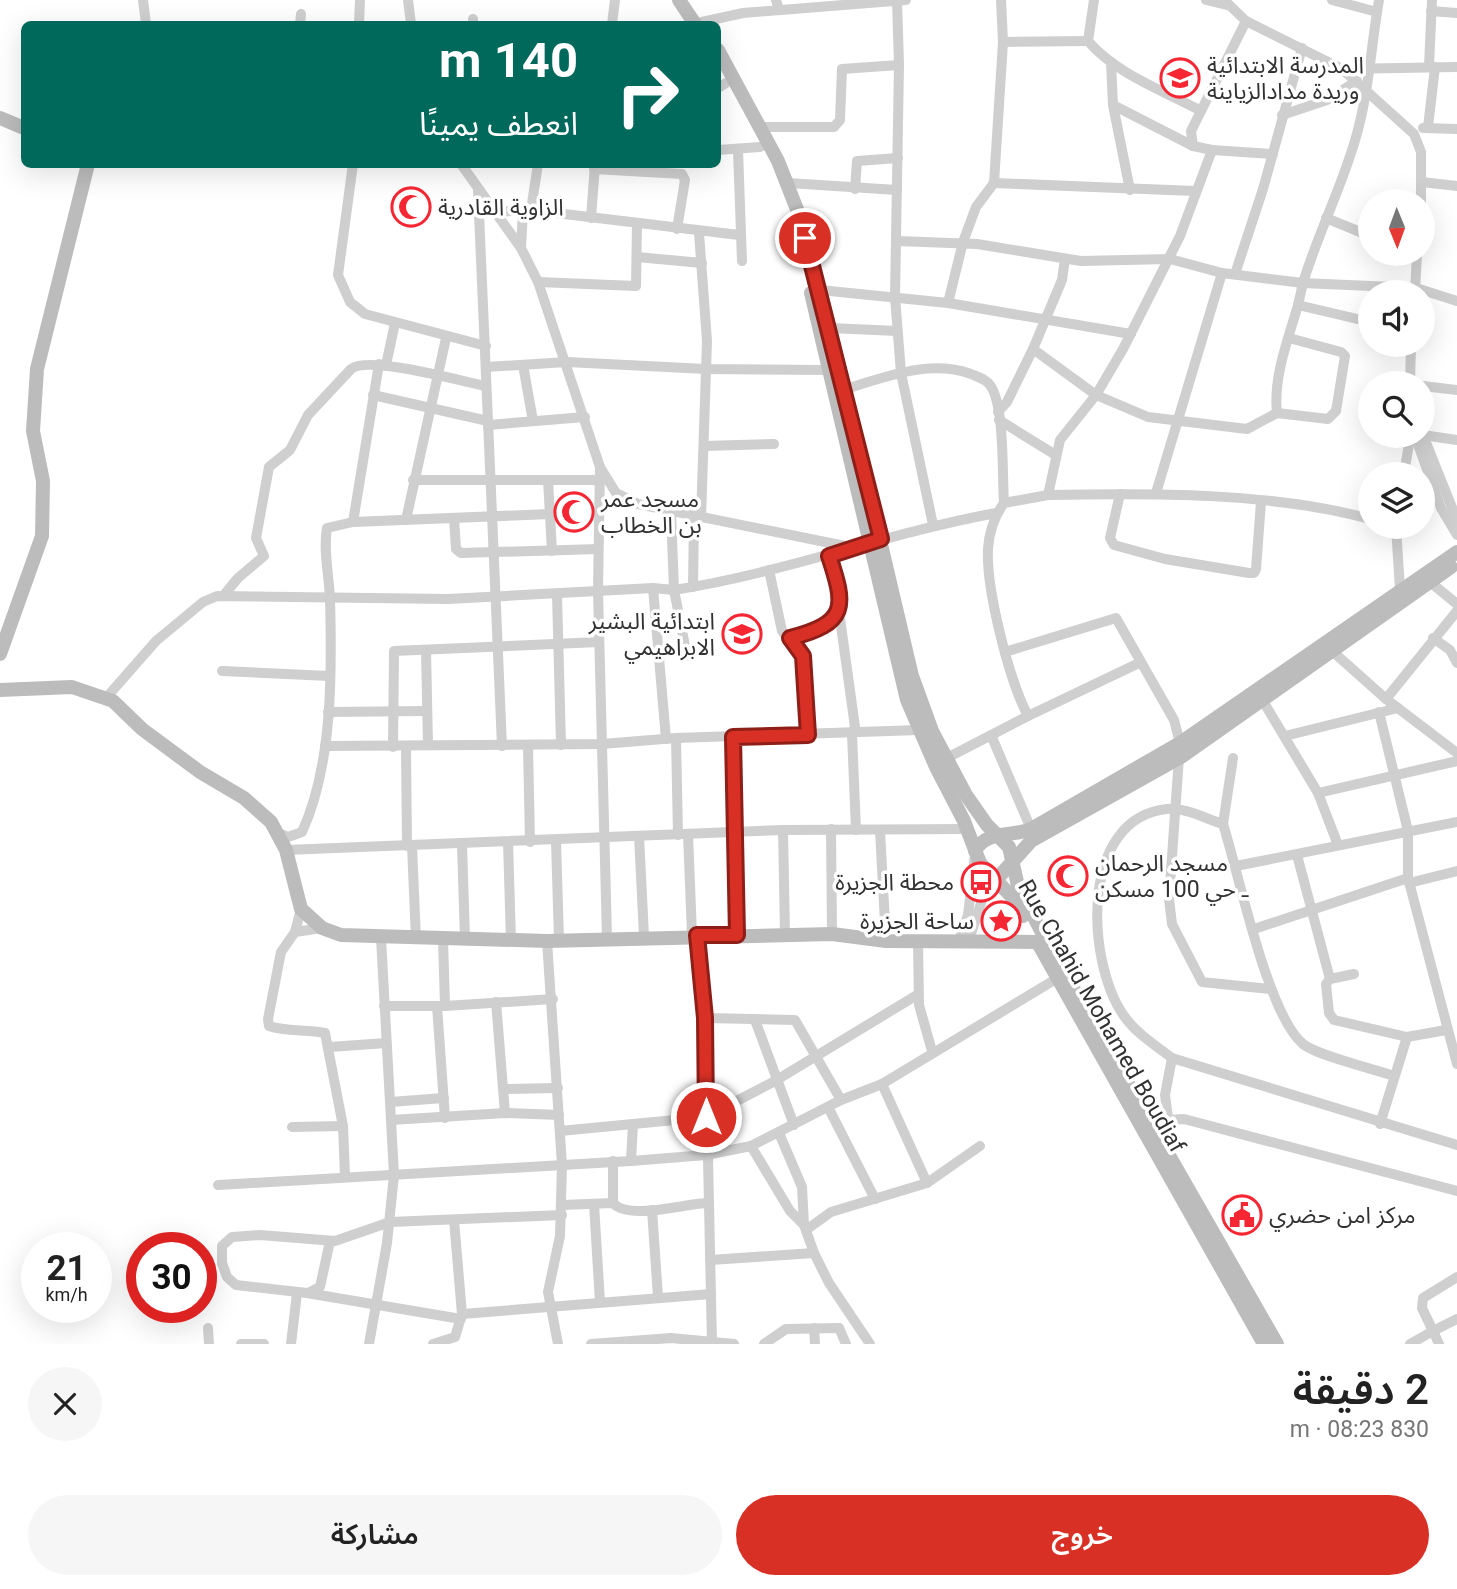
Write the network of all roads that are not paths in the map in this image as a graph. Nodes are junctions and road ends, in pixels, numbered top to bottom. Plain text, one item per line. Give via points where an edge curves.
1 (143, 0) edge
2 (359, 0) edge
3 (408, 0) edge
4 (615, 0) edge
5 (679, 0) edge
6 (689, 0) edge
7 (740, 0) edge
8 (1001, 0) edge
9 (1094, 0) edge
10 (1206, 0) edge
11 (1332, 0) edge
12 (1379, 0) edge
13 (883, 1) edge
14 (901, 1) edge
15 (838, 3) edge
16 (1226, 3) edge
17 (777, 5) edge
18 (1432, 6) edge
19 (1377, 12) junction
20 (743, 13) junction
21 (1457, 13) edge
22 (146, 21) edge
23 (359, 21) edge
24 (411, 21) edge
25 (612, 21) edge
26 (697, 21) edge
27 (699, 21) edge
28 (712, 21) edge
29 (1246, 21) junction
30 (1088, 41) junction
31 (1003, 42) junction
32 (1302, 48) junction
33 (721, 56) edge
34 (1111, 62) junction
35 (899, 65) junction
36 (1368, 66) junction
37 (1432, 67) junction
38 (1457, 67) edge
39 (1342, 69) junction
40 (1357, 81) junction
41 (722, 86) edge
42 (1367, 90) junction
43 (1113, 105) junction
44 (1201, 111) junction
45 (1282, 114) junction
46 (0, 118) edge
47 (21, 127) edge
48 (760, 127) junction
49 (1428, 127) junction
50 (1457, 129) edge
51 (1414, 134) junction
52 (1193, 146) junction
53 (760, 147) junction
54 (721, 150) edge
55 (738, 150) junction
56 (1212, 150) junction
57 (1273, 154) junction
58 (898, 158) junction
59 (87, 168) edge
60 (352, 168) edge
61 (464, 168) edge
62 (537, 168) edge
63 (595, 168) edge
64 (607, 168) edge
65 (1422, 182) junction
66 (788, 183) junction
67 (995, 183) junction
68 (1457, 186) edge
69 (855, 188) junction
70 (1422, 189) edge
71 (478, 190) junction
72 (897, 190) junction
73 (1130, 190) junction
74 (1195, 191) junction
75 (527, 211) junction
76 (494, 212) junction
77 (590, 218) junction
78 (1326, 218) junction
79 (636, 224) junction
80 (677, 229) junction
81 (1358, 231) edge
82 (699, 233) junction
83 (739, 235) junction
84 (897, 242) junction
85 (963, 242) junction
86 (521, 248) junction
87 (637, 257) junction
88 (1065, 259) junction
89 (1170, 259) junction
90 (741, 261) dead end
91 (702, 263) junction
92 (1222, 273) junction
93 (1235, 274) junction
94 (538, 282) junction
95 (1303, 282) junction
96 (1358, 286) edge
97 (820, 290) junction
98 (1435, 295) edge
99 (895, 297) junction
100 (1457, 301) edge
101 (948, 303) junction
102 (1298, 305) junction
103 (1047, 320) junction
104 (1358, 320) edge
105 (396, 323) junction
106 (830, 328) junction
107 (897, 331) junction
108 (1131, 334) junction
109 (446, 338) junction
110 (1289, 338) junction
111 (486, 346) junction
112 (1033, 349) junction
113 (567, 362) junction
114 (383, 364) junction
115 (523, 365) junction
116 (486, 367) junction
117 (706, 369) junction
118 (829, 370) junction
119 (901, 373) junction
120 (437, 377) junction
121 (486, 386) junction
122 (1435, 387) edge
123 (845, 389) junction
124 (1457, 390) edge
125 (373, 395) junction
126 (1096, 395) junction
127 (428, 408) junction
128 (1277, 413) junction
129 (585, 416) junction
130 (998, 416) junction
131 (533, 421) junction
132 (1177, 421) junction
133 (488, 423) junction
134 (1435, 438) edge
135 (1457, 440) edge
136 (774, 444) dead end
137 (704, 446) junction
138 (1424, 448) edge
139 (1425, 448) edge
140 (1054, 454) junction
141 (600, 467) junction
142 (491, 478) junction
143 (413, 480) junction
144 (548, 480) junction
145 (599, 480) junction
146 (1120, 494) junction
147 (1156, 494) junction
148 (1048, 495) junction
149 (1261, 502) junction
150 (1004, 503) junction
151 (671, 512) junction
152 (996, 513) junction
153 (550, 514) junction
154 (1358, 516) edge
155 (493, 517) junction
156 (454, 518) junction
157 (698, 518) junction
158 (406, 520) junction
159 (1457, 520) edge
160 (352, 522) junction
161 (933, 525) junction
162 (1457, 535) edge
163 (1397, 539) edge
164 (876, 541) junction
165 (851, 547) junction
166 (598, 550) junction
167 (552, 551) junction
168 (1457, 552) edge
169 (496, 553) junction
170 (829, 556) junction
171 (1457, 563) edge
172 (769, 570) junction
173 (1430, 582) junction
174 (693, 587) junction
175 (653, 588) junction
176 (1400, 589) junction
177 (674, 590) junction
178 (598, 591) junction
179 (557, 594) junction
180 (224, 595) junction
181 (497, 596) junction
182 (330, 599) junction
183 (1457, 604) edge
184 (839, 611) junction
185 (1457, 611) edge
186 (1365, 620) junction
187 (790, 638) junction
188 (1433, 638) junction
189 (599, 642) junction
190 (559, 645) junction
191 (499, 648) junction
192 (426, 650) junction
193 (1331, 650) junction
194 (1004, 652) junction
195 (0, 654) edge
196 (687, 656) dead end
197 (1139, 663) junction
198 (1457, 663) edge
199 (222, 671) dead end
200 (329, 676) junction
201 (0, 689) edge
202 (106, 698) junction
203 (1386, 699) junction
204 (1263, 701) junction
205 (1398, 708) junction
206 (427, 711) junction
207 (328, 712) junction
208 (393, 712) junction
209 (1379, 712) junction
210 (1028, 716) junction
211 (921, 725) junction
212 (852, 734) junction
213 (808, 735) junction
214 (991, 735) junction
215 (1284, 736) junction
216 (733, 737) junction
217 (671, 738) junction
218 (603, 744) junction
219 (428, 745) junction
220 (561, 745) junction
221 (325, 746) junction
222 (406, 746) junction
223 (502, 746) junction
224 (528, 746) junction
225 (393, 747) junction
226 (1180, 750) junction
227 (1457, 753) edge
228 (1233, 758) dead end
229 (945, 759) junction
230 (1457, 761) edge
231 (1395, 776) junction
232 (1318, 793) junction
233 (1176, 809) junction
234 (1057, 820) junction
235 (1457, 822) edge
236 (1223, 824) junction
237 (1031, 828) junction
238 (968, 829) junction
239 (783, 830) junction
240 (831, 830) junction
241 (856, 830) junction
242 (880, 831) junction
243 (1408, 831) junction
244 (279, 832) junction
245 (735, 833) junction
246 (683, 835) junction
247 (639, 836) junction
248 (1001, 836) junction
249 (603, 838) junction
250 (556, 841) junction
251 (508, 842) junction
252 (530, 842) junction
253 (462, 845) junction
254 (1338, 845) junction
255 (410, 846) junction
256 (286, 850) junction
257 (975, 851) junction
258 (1297, 855) junction
259 (1013, 861) junction
260 (1236, 866) junction
261 (1457, 871) edge
262 (996, 880) junction
263 (1409, 881) junction
264 (1312, 907) junction
265 (301, 909) junction
266 (322, 929) junction
267 (1254, 929) junction
268 (295, 932) junction
269 (785, 934) junction
270 (832, 934) junction
271 (694, 935) junction
272 (737, 935) junction
273 (644, 936) junction
274 (381, 938) junction
275 (607, 938) junction
276 (416, 939) junction
277 (443, 939) junction
278 (465, 939) junction
279 (553, 940) junction
280 (964, 940) junction
281 (511, 941) junction
282 (886, 942) junction
283 (1037, 942) junction
284 (918, 943) junction
285 (1354, 974) dead end
286 (1056, 979) junction
287 (1330, 979) junction
288 (1270, 989) junction
289 (917, 995) junction
290 (553, 999) junction
291 (496, 1002) junction
292 (384, 1006) junction
293 (441, 1006) junction
294 (705, 1018) junction
295 (754, 1020) junction
296 (1446, 1030) junction
297 (1407, 1037) junction
298 (386, 1043) junction
299 (330, 1047) junction
300 (932, 1051) junction
301 (815, 1055) junction
302 (1172, 1058) junction
303 (1457, 1064) edge
304 (1395, 1076) junction
305 (775, 1081) junction
306 (882, 1084) junction
307 (558, 1088) junction
308 (505, 1089) junction
309 (444, 1098) junction
310 (841, 1100) junction
311 (390, 1102) junction
312 (828, 1107) junction
313 (505, 1113) junction
314 (559, 1115) junction
315 (706, 1117) junction
316 (445, 1118) junction
317 (1168, 1118) junction
318 (391, 1120) junction
319 (1150, 1121) junction
320 (633, 1124) junction
321 (1380, 1124) junction
322 (794, 1125) junction
323 (343, 1126) junction
324 (292, 1127) dead end
325 (560, 1131) junction
326 (779, 1133) junction
327 (1457, 1145) edge
328 (751, 1146) junction
329 (980, 1146) dead end
330 (706, 1155) junction
331 (613, 1161) junction
332 (631, 1161) junction
333 (562, 1165) junction
334 (394, 1175) junction
335 (345, 1176) junction
336 (927, 1183) junction
337 (218, 1185) dead end
338 (1457, 1192) edge
339 (875, 1199) junction
340 (594, 1203) junction
341 (613, 1203) junction
342 (708, 1203) junction
343 (562, 1210) junction
344 (652, 1210) junction
345 (454, 1220) junction
346 (390, 1222) junction
347 (805, 1227) junction
348 (330, 1241) junction
349 (814, 1253) junction
350 (710, 1260) junction
351 (1457, 1277) edge
352 (302, 1293) junction
353 (711, 1294) junction
354 (658, 1297) junction
355 (600, 1302) junction
356 (376, 1307) junction
357 (550, 1307) junction
358 (848, 1313) junction
359 (461, 1317) junction
360 (1457, 1319) edge
361 (208, 1328) dead end
362 (814, 1328) junction
363 (839, 1328) junction
364 (1433, 1331) junction
365 (712, 1343) edge
366 (209, 1344) edge
367 (241, 1344) edge
368 (264, 1344) edge
369 (290, 1344) edge
370 (369, 1344) edge
371 (433, 1344) edge
372 (558, 1344) edge
373 (591, 1344) edge
374 (734, 1344) edge
375 (765, 1344) edge
376 (815, 1344) edge
377 (846, 1344) edge
378 (870, 1344) edge
379 (1264, 1344) edge
380 (1277, 1344) edge
381 (1410, 1344) edge
382 (1439, 1344) edge

1 - 22 street
2 - 23 street
3 - 24 street
4 - 25 street
5 - 26 main road
6 - 27 main road
7 - 20 street
8 - 31 street
9 - 30 street
10 - 16 street
11 - 19 street
12 - 19 street
13 - 14 street
13 - 15 street
14 - 35 street
15 - 17 street
16 - 29 street
17 - 20 street
18 - 21 street
18 - 37 street
19 - 36 street
20 - 28 street
29 - 32 street
29 - 44 street
30 - 31 street
30 - 34 street
31 - 67 street
32 - 39 street
32 - 45 street
33 - 48 main road, Rue Chahid Mohamed Boudiaf
34 - 43 street
34 - 44 street
35 - 48 street via 842,69 837,126
35 - 58 street
36 - 37 street
36 - 39 street
36 - 42 street
37 - 38 street
37 - 49 street
39 - 40 street
40 - 42 street
40 - 45 street via 1328,100
41 - 53 main road, Rue Chahid Mohamed Boudiaf
42 - 51 street
42 - 78 street via 1352,149
43 - 52 street
43 - 73 street
44 - 52 street via 1190,135
45 - 57 street
46 - 47 main road
48 - 66 main road, Rue Chahid Mohamed Boudiaf
49 - 50 street
49 - 51 street
51 - 65 street via 1421,152
52 - 56 street
53 - 55 street
53 - 118 main road, Rue Chahid Mohamed Boudiaf via 790,214
54 - 55 street
55 - 83 street
56 - 57 street
56 - 74 street
57 - 93 street
58 - 69 street via 857,161
58 - 72 street
59 - 195 main road via 37,369 33,431 43,481 42,536
60 - 105 street via 338,280 357,310
61 - 71 street
62 - 75 street
63 - 77 street
64 - 80 street via 682,174 685,180
65 - 68 street
65 - 70 street
66 - 69 street
66 - 97 main road, Rue Chahid Mohamed Boudiaf
67 - 73 street
67 - 85 street via 980,199
69 - 72 street
71 - 76 street
71 - 111 street
72 - 84 street
73 - 74 street
74 - 89 street
75 - 76 street
75 - 77 street
75 - 86 street
76 - 86 street
77 - 79 street
78 - 81 street
78 - 95 street
79 - 80 street
79 - 87 street
80 - 82 street
82 - 83 street
82 - 91 street
83 - 90 street
84 - 85 street
84 - 99 street
85 - 88 street
85 - 101 street
86 - 94 street
87 - 91 street
87 - 94 street via 637,284 633,287
88 - 89 street
88 - 103 street
89 - 92 street
89 - 108 street
91 - 117 street
92 - 93 street
92 - 132 street
93 - 95 street
94 - 113 street
95 - 96 street
95 - 102 street
97 - 99 street
97 - 106 main road, Rue Chahid Mohamed Boudiaf
98 - 100 street
99 - 101 street
99 - 107 street
101 - 103 street
102 - 104 street
102 - 110 street
103 - 108 street
103 - 112 street
105 - 109 street
105 - 114 street
106 - 107 street
106 - 123 main road, Rue Chahid Mohamed Boudiaf
107 - 119 street
108 - 126 street
109 - 111 street
109 - 120 street
110 - 128 street via 1278,381
110 - 128 street via 1341,352 1346,360 1332,417
111 - 116 street
112 - 126 street
112 - 130 street
113 - 115 street
113 - 117 street
113 - 129 street
114 - 120 street
114 - 125 street
114 - 180 street via 358,363 351,369 308,415 290,450 270,467 256,538 264,556
115 - 116 street
115 - 131 street
116 - 121 street
117 - 118 street
117 - 137 street
118 - 164 main road, Rue Chahid Mohamed Boudiaf
119 - 123 street
119 - 130 street via 942,367 977,376 992,387
119 - 161 street
120 - 121 street
120 - 127 street
121 - 133 street
122 - 124 street
123 - 164 main road, Rue Chahid Mohamed Boudiaf
125 - 127 street
125 - 160 street
126 - 132 street via 1136,413
126 - 140 street
127 - 133 street
127 - 143 street
128 - 132 street via 1247,429
129 - 131 street
129 - 141 street
130 - 140 street
130 - 150 street
131 - 133 street
132 - 147 street
133 - 142 street
134 - 135 street
136 - 137 street
137 - 157 street
138 - 162 street via 1441,508
139 - 159 street
140 - 148 street
141 - 145 street
141 - 151 street via 624,498
142 - 143 street
142 - 144 street
142 - 155 street
143 - 158 street
144 - 145 street
144 - 153 street
145 - 166 street
146 - 147 street
146 - 148 street
146 - 149 street via 1110,538 1114,545 1249,573 1256,569
147 - 149 street
148 - 150 street
149 - 154 street
150 - 152 street
151 - 157 street
151 - 177 street
152 - 161 street
152 - 194 street via 988,550
153 - 155 street
153 - 167 street
155 - 156 street
155 - 169 street
156 - 158 street
156 - 169 street via 458,552
157 - 165 street
157 - 174 street
158 - 160 street
160 - 182 street via 331,525 326,531
161 - 164 street
163 - 176 street
164 - 165 street
164 - 211 main road, Rue Chahid Mohamed Boudiaf
165 - 170 street
166 - 167 street
166 - 178 street
167 - 169 street
168 - 176 main road
169 - 181 street
170 - 172 street
170 - 184 street via 841,595
171 - 173 main road
172 - 174 street
172 - 187 street via 782,631
173 - 183 street
173 - 186 main road
174 - 177 street
175 - 177 street
175 - 178 street
175 - 217 street
176 - 186 main road
177 - 196 street
178 - 179 street
178 - 189 street
179 - 181 street
179 - 190 street
180 - 182 street
180 - 202 street via 204,602 156,641
181 - 182 street
181 - 191 street
182 - 200 street
184 - 187 street via 821,630
184 - 212 street via 855,727
185 - 188 street
186 - 193 main road
186 - 226 main road
187 - 213 street via 803,656
188 - 198 street via 1450,650
188 - 203 street
189 - 190 street
189 - 218 street
190 - 191 street
190 - 220 street
191 - 192 street
191 - 223 street
192 - 206 street
192 - 208 street via 393,652
193 - 203 street
193 - 204 main road
194 - 197 street via 1114,617
194 - 210 street
197 - 210 street
197 - 226 street via 1174,720
199 - 200 street
200 - 207 street
201 - 202 main road via 72,687
202 - 244 main road via 200,772 255,806
203 - 205 street
204 - 215 street
204 - 226 main road
205 - 209 street
205 - 227 street
206 - 208 street
206 - 219 street
207 - 208 street
207 - 221 street
208 - 225 street
209 - 215 street
209 - 231 street
210 - 214 street
211 - 212 street
211 - 229 main road, Rue Chahid Mohamed Boudiaf
211 - 238 main road, Rue Chahid Mohamed Boudiaf
212 - 213 street
212 - 241 street
213 - 216 street
214 - 229 street
214 - 237 street
215 - 232 street
216 - 217 street
216 - 245 street
217 - 218 street
217 - 246 street
218 - 220 street
218 - 249 street
219 - 222 street
219 - 223 street
220 - 224 street
221 - 225 street
221 - 244 street via 302,832 288,837
222 - 225 street
222 - 255 street
223 - 224 street
224 - 252 street
226 - 233 street
226 - 234 main road
228 - 236 street
229 - 248 main road, Rue Chahid Mohamed Boudiaf via 978,814
230 - 231 street
231 - 232 street
231 - 243 street
232 - 254 street
233 - 236 street
233 - 288 street via 1170,917 1198,976 1206,984
233 - 302 street via 1137,820 1118,839 1105,866 1095,919 1101,960 1122,1014
234 - 237 main road
234 - 259 main road
235 - 243 street
236 - 260 street
237 - 248 main road
238 - 242 street
238 - 257 main road, Rue Chahid Mohamed Boudiaf
239 - 240 street
239 - 245 street
239 - 269 street
240 - 241 street
240 - 270 street
241 - 242 street
242 - 282 street
243 - 254 street
243 - 263 street
244 - 256 main road
245 - 246 street
245 - 272 street
246 - 247 street
246 - 271 street
247 - 249 street
247 - 273 street
248 - 257 main road via 984,839
248 - 259 main road, Rue Chahid Mohamed Boudiaf
249 - 250 street
249 - 275 street
250 - 252 street
250 - 279 street
251 - 252 street
251 - 253 street
251 - 281 street
253 - 255 street
253 - 278 street
254 - 258 street
255 - 256 street
255 - 276 street
256 - 265 main road
257 - 262 main road, Rue Chahid Mohamed Boudiaf
257 - 280 street
258 - 260 street
258 - 264 street
259 - 262 main road
259 - 319 main road, Rue Chahid Mohamed Boudiaf via 1023,896
260 - 267 street
261 - 263 street
262 - 280 street via 984,894
262 - 283 main road, Rue Chahid Mohamed Boudiaf via 1017,905
263 - 264 street
263 - 296 street
264 - 267 street
264 - 287 street
265 - 266 main road
265 - 268 street
266 - 268 street
266 - 274 main road
267 - 288 street
268 - 299 street via 280,957 270,1026 325,1033
269 - 270 main road
269 - 272 main road
270 - 282 main road
271 - 272 main road
271 - 273 main road
271 - 294 street
273 - 275 main road
274 - 276 main road
274 - 292 street
275 - 279 main road
276 - 277 main road
277 - 278 main road
277 - 293 street
278 - 281 main road
279 - 281 main road
279 - 290 street
280 - 283 main road
280 - 284 main road
282 - 284 main road
283 - 286 main road, Rue Chahid Mohamed Boudiaf
284 - 289 street
285 - 287 street
286 - 300 street
286 - 379 main road, Rue Chahid Mohamed Boudiaf
287 - 297 street via 1325,993 1334,1020
288 - 304 street via 1303,1044
289 - 300 street
289 - 301 street
290 - 291 street
290 - 307 street
291 - 293 street
291 - 308 street
292 - 293 street
292 - 298 street
293 - 309 street
294 - 295 street
294 - 315 street
295 - 301 street via 794,1020
295 - 305 street
296 - 297 street
296 - 303 street
297 - 304 street
298 - 299 street
298 - 311 street
299 - 323 street
300 - 306 street
301 - 305 street
301 - 310 street
302 - 317 street via 1165,1095
302 - 321 street
304 - 321 street
305 - 315 street
305 - 322 street
306 - 310 street
306 - 336 street
307 - 308 street
307 - 314 street
308 - 313 street
309 - 311 street
309 - 316 street
310 - 312 street
311 - 318 street
312 - 322 street
312 - 339 street
313 - 314 street
313 - 316 street
314 - 325 street
315 - 320 street
315 - 330 street
316 - 318 street
317 - 319 street
317 - 338 street
318 - 334 street
319 - 380 main road, Rue Chahid Mohamed Boudiaf
320 - 325 street
320 - 332 street
321 - 327 street
322 - 326 street
323 - 324 street
323 - 335 street
325 - 333 street
326 - 328 street
326 - 347 street via 802,1187
328 - 330 street
328 - 347 street via 790,1211
329 - 336 street
330 - 332 street
330 - 342 street
331 - 332 street
331 - 333 street
331 - 341 street
333 - 334 street
333 - 343 street
334 - 335 street
334 - 346 street
335 - 337 street
336 - 339 street
339 - 347 street via 824,1215
340 - 341 street
340 - 343 street
340 - 355 street
341 - 344 street via 620,1209
342 - 344 street
342 - 350 street
343 - 345 street
343 - 357 street via 548,1280
344 - 354 street
345 - 346 street
345 - 359 street
346 - 348 street
346 - 356 street
347 - 349 street
348 - 352 street via 320,1287
348 - 352 street via 260,1235 232,1237 222,1246 227,1277 236,1285
349 - 350 street
349 - 358 street
350 - 353 street
351 - 364 street via 1422,1299
352 - 356 street
352 - 369 street
353 - 354 street
353 - 365 street
354 - 355 street
355 - 357 street
356 - 359 street
356 - 370 street
357 - 359 street
357 - 372 street
358 - 363 street
358 - 378 street
359 - 371 street via 455,1337
360 - 364 street
361 - 366 street
362 - 363 street
362 - 375 street via 786,1329
362 - 376 street
363 - 377 street
364 - 381 street
364 - 382 street
365 - 373 street via 671,1338
365 - 374 street
367 - 368 street

